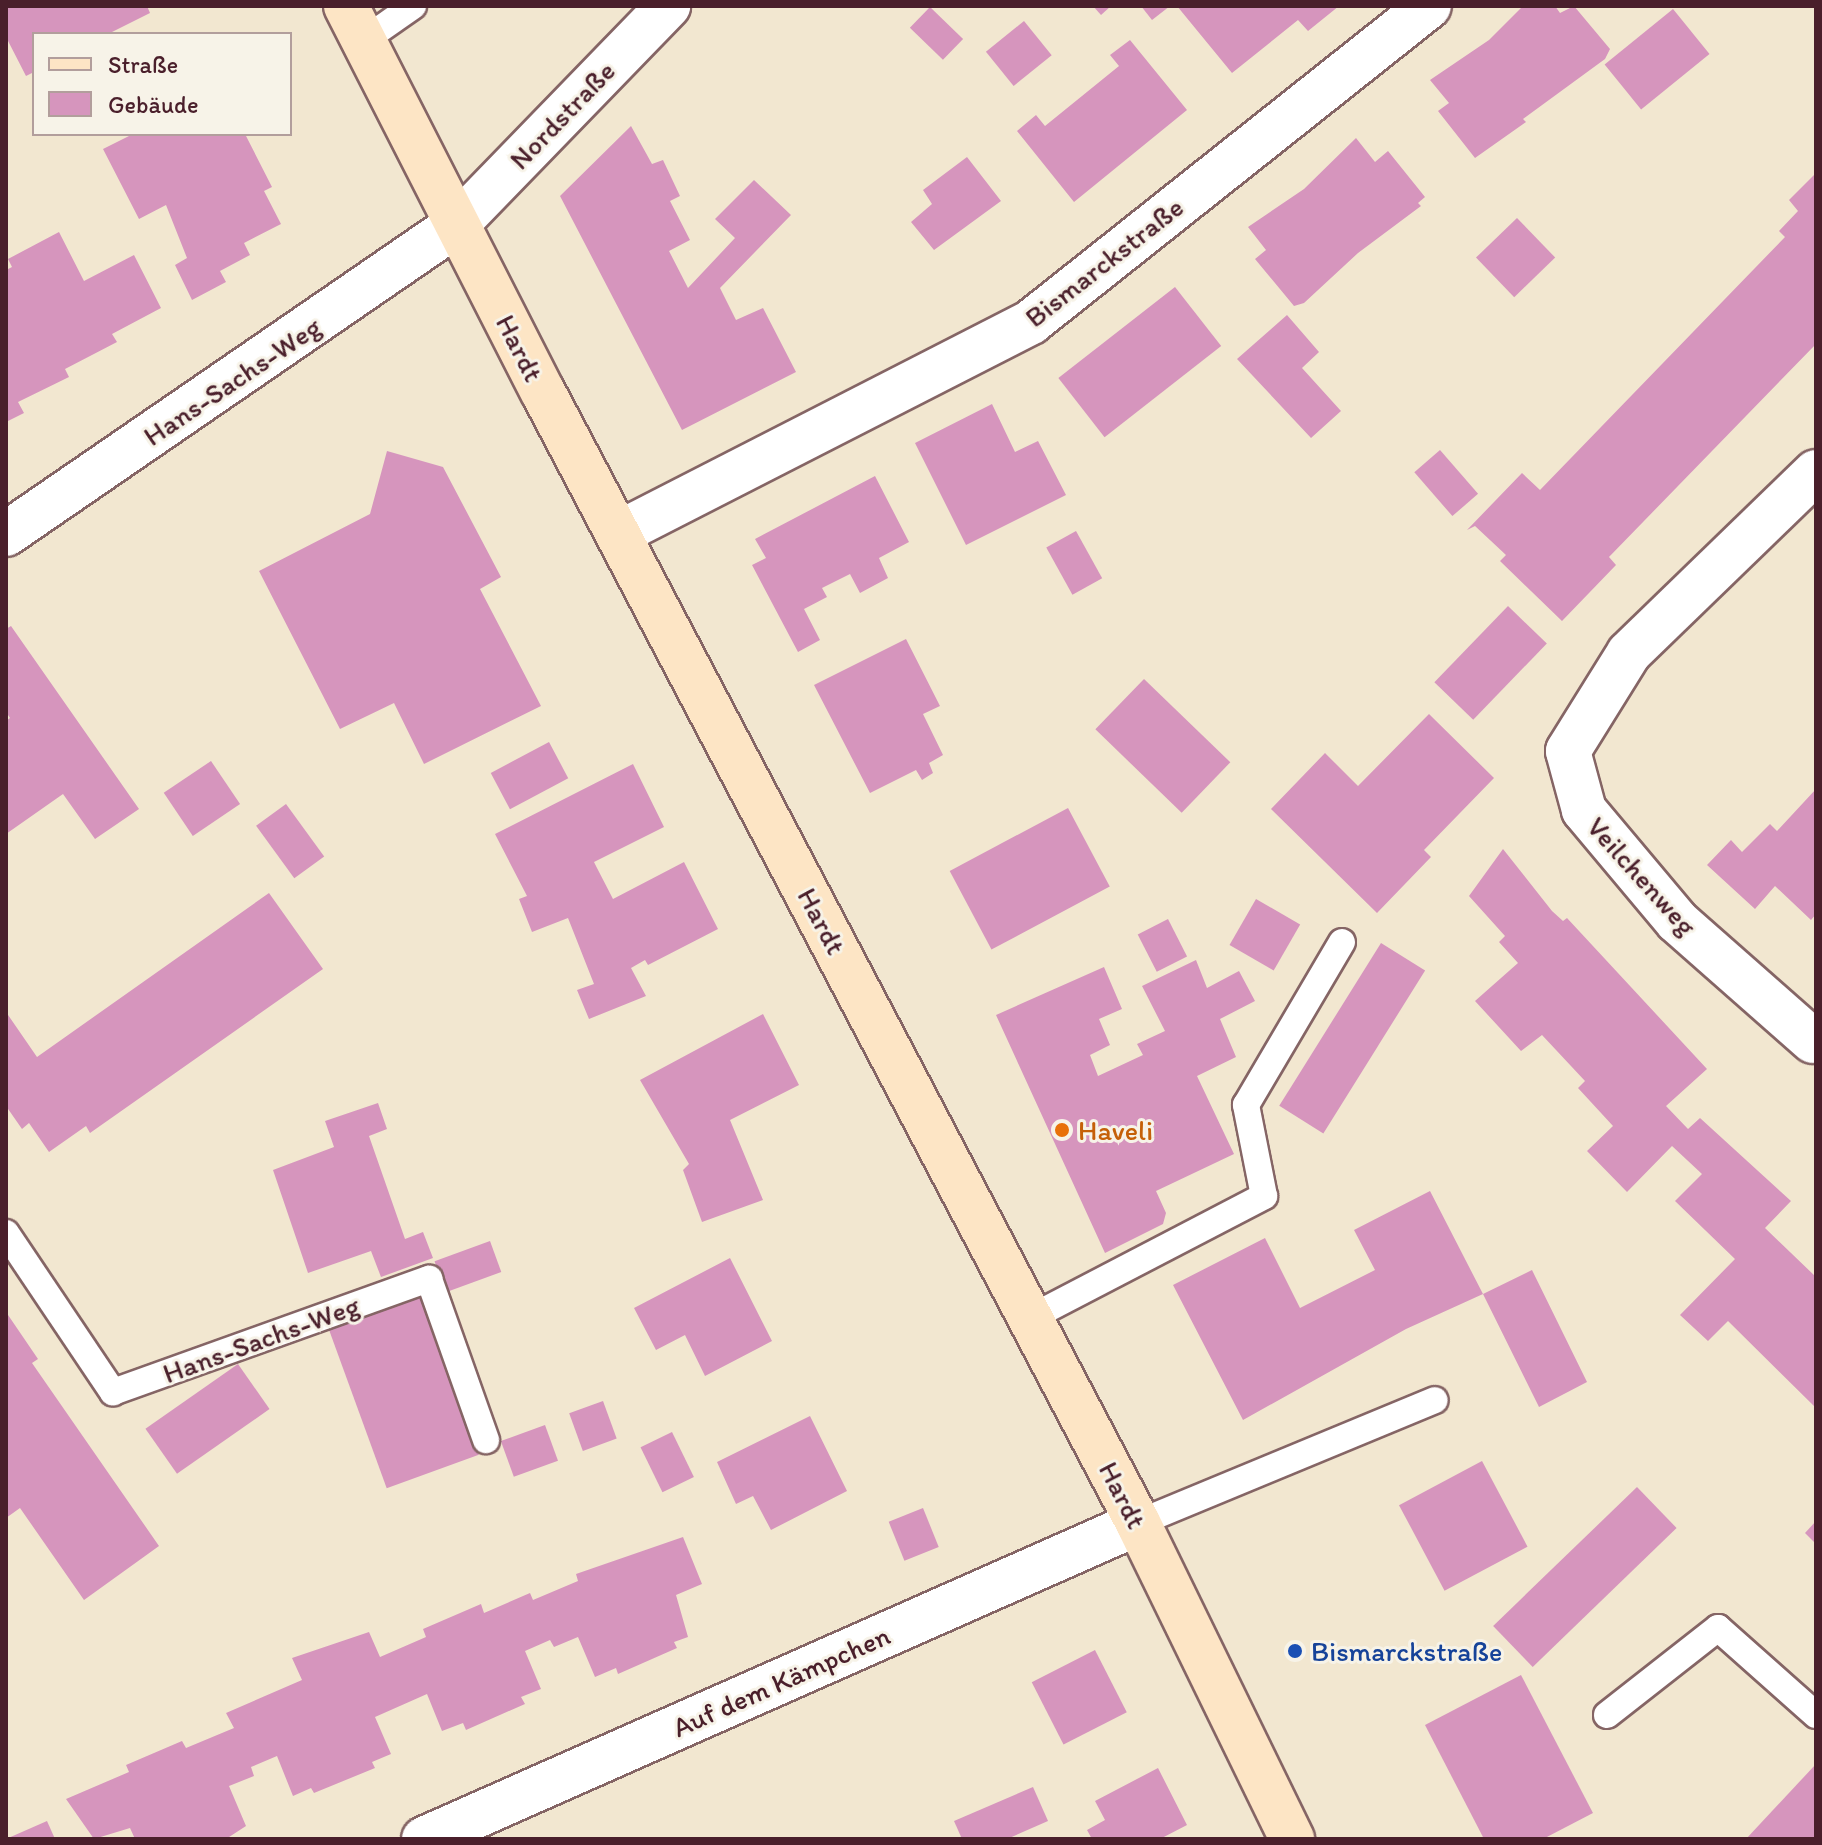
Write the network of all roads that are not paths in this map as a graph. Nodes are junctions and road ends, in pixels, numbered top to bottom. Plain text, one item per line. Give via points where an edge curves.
1 (413, 6) edge
2 (668, 6) edge
3 (1429, 6) edge
4 (355, 24) edge
5 (456, 225) junction
6 (1816, 472) edge
7 (619, 533) junction
8 (6, 534) edge
9 (1342, 942) dead end
10 (1815, 1042) edge
11 (6, 1233) edge
12 (1030, 1318) junction
13 (1435, 1400) dead end
14 (486, 1440) dead end
15 (1138, 1523) junction
16 (1607, 1715) dead end
17 (1816, 1715) edge
18 (424, 1839) edge
19 (1292, 1839) edge

1 - 4 lane
2 - 5 street, Nordstraße
3 - 7 street, Bismarckstraße via 1031,322
4 - 5 main road, Hardt
5 - 7 main road, Hardt
5 - 8 street, Hans-Sachs-Weg
6 - 10 street, Veilchenweg via 1629,653 1568,751 1584,810 1677,921
7 - 12 main road, Hardt
9 - 12 lane via 1246,1105 1264,1196
11 - 14 lane, Hans-Sachs-Weg via 113,1392 429,1279
12 - 15 main road, Hardt
13 - 15 lane
15 - 18 street, Auf dem Kämpchen
15 - 19 main road, Hardt
16 - 17 lane via 1718,1628

